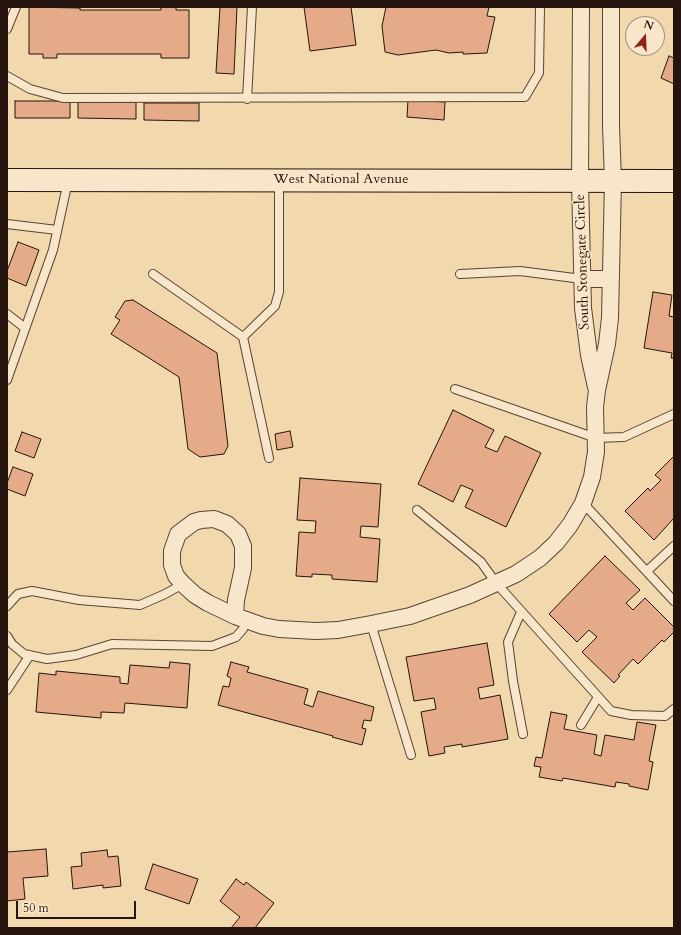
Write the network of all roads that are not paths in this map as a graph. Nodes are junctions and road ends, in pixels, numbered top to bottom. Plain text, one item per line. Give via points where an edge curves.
1 (16, 7) edge
2 (252, 7) edge
3 (540, 7) edge
4 (581, 7) edge
5 (611, 7) edge
6 (7, 30) edge
7 (7, 76) edge
8 (247, 99) junction
9 (7, 180) edge
10 (68, 180) junction
11 (279, 180) junction
12 (580, 181) junction
13 (613, 181) junction
14 (674, 181) edge
15 (7, 224) edge
16 (57, 230) junction
17 (153, 274) dead end
18 (460, 274) dead end
19 (582, 279) junction
20 (611, 279) junction
21 (7, 314) edge
22 (25, 328) junction
23 (243, 337) junction
24 (7, 380) edge
25 (455, 389) dead end
26 (597, 390) junction
27 (674, 414) edge
28 (596, 438) junction
29 (269, 458) dead end
30 (583, 503) junction
31 (417, 510) dead end
32 (674, 546) edge
33 (647, 571) junction
34 (496, 583) junction
35 (183, 584) junction
36 (674, 601) edge
37 (7, 606) edge
38 (521, 612) junction
39 (240, 618) junction
40 (371, 624) junction
41 (7, 636) edge
42 (30, 655) junction
43 (7, 690) edge
44 (598, 697) junction
45 (674, 709) edge
46 (581, 725) dead end
47 (523, 734) dead end
48 (411, 755) dead end

1 - 6 lane
2 - 8 lane
3 - 8 lane via 539,73 525,98
4 - 12 street, South Stonegate Circle
5 - 13 street, South Stonegate Circle
7 - 8 lane via 30,89 63,98
9 - 10 main road, West National Avenue
10 - 11 main road, West National Avenue
10 - 16 lane
11 - 12 main road, West National Avenue
11 - 23 lane via 279,292 275,306
12 - 13 main road, West National Avenue
12 - 19 street, South Stonegate Circle
13 - 14 main road, West National Avenue
13 - 20 street, South Stonegate Circle
15 - 16 lane
16 - 22 lane via 53,250
17 - 23 lane
18 - 19 lane via 520,271
19 - 20 street
19 - 26 street, South Stonegate Circle via 582,308
20 - 26 street, South Stonegate Circle via 607,344
21 - 22 lane
22 - 24 lane
23 - 29 lane
25 - 28 lane
26 - 28 street, South Stonegate Circle
27 - 28 lane via 624,437
28 - 30 street, South Stonegate Circle via 592,477
30 - 33 lane
30 - 34 street, South Stonegate Circle via 556,543 534,562
31 - 34 lane via 481,562
32 - 33 lane
33 - 36 lane
34 - 38 lane
34 - 40 street, South Stonegate Circle via 410,616
35 - 37 lane via 140,605 79,600 32,591 18,594
35 - 39 street, South Stonegate Circle via 208,603
35 - 39 street, South Stonegate Circle via 176,576 171,559 178,534 200,520 214,519 227,524 238,534 243,546 243,568 236,600
38 - 44 lane
38 - 47 lane via 508,642
39 - 40 street, South Stonegate Circle via 279,629 299,631 338,630
39 - 42 lane via 243,629 236,637 212,646 112,644 76,655 47,658
40 - 48 lane
41 - 42 lane via 24,654
42 - 43 lane
44 - 45 lane via 611,711 631,715 665,716
44 - 46 lane

